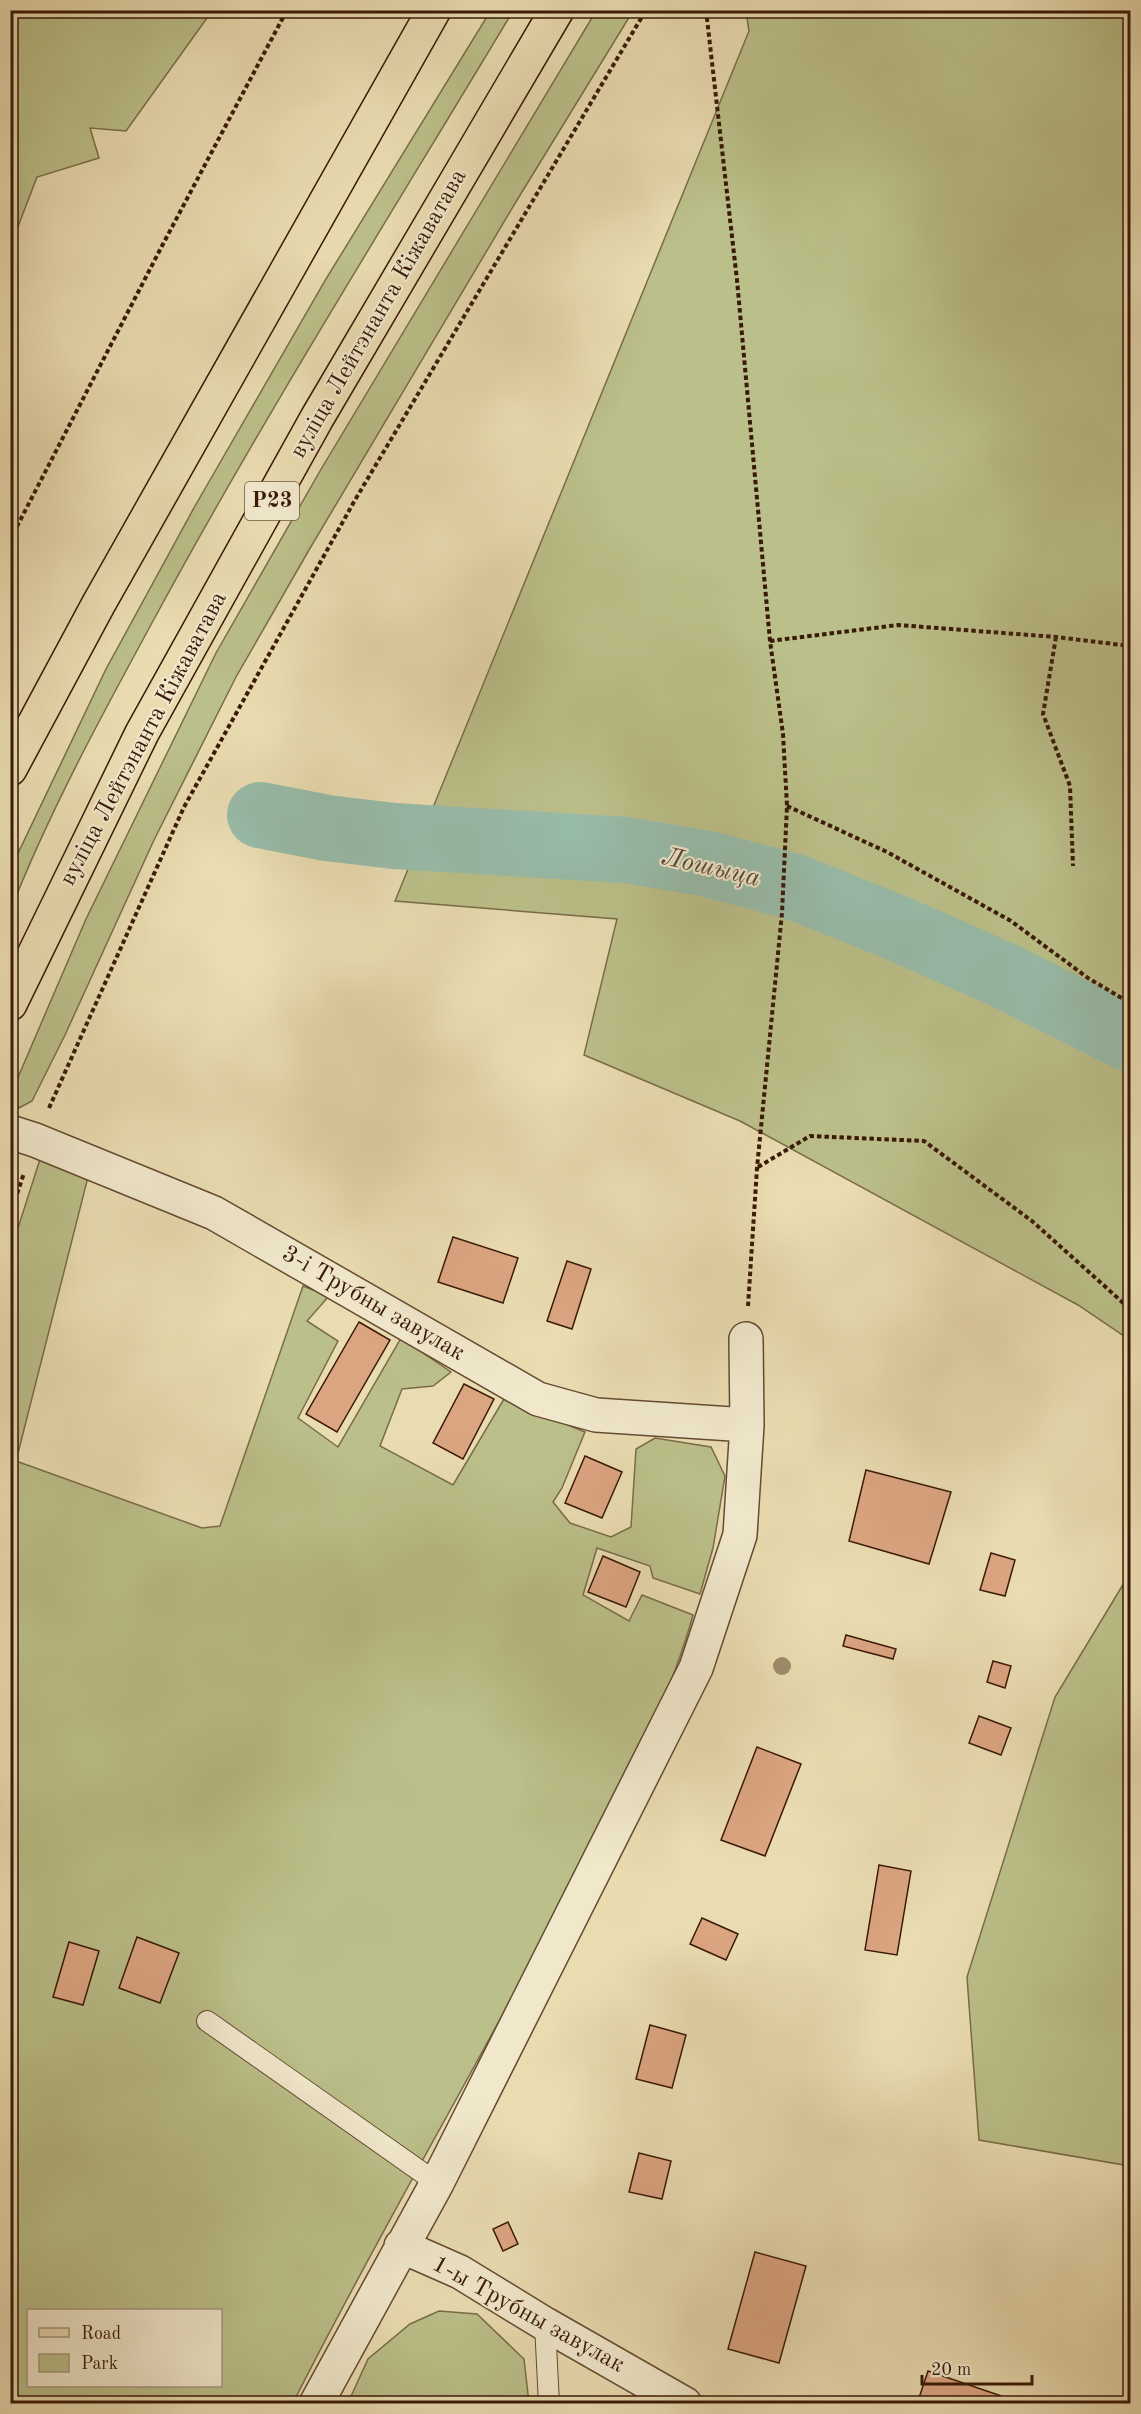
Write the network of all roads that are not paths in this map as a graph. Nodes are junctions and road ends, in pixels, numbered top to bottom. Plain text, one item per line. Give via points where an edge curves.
1 (434, 10) edge
2 (556, 10) edge
3 (10, 769) edge
4 (10, 1004) edge
5 (23, 1136) edge
6 (746, 1340) road end
7 (747, 1425) junction
8 (207, 2021) dead end
9 (436, 2183) junction
10 (401, 2246) junction
11 (545, 2324) junction
12 (316, 2403) edge
13 (549, 2403) edge
14 (685, 2403) edge

1 - 3 main road
2 - 4 main road, вуліца Лейтэнанта Кіжаватава / Р23 via 317,418 142,733
5 - 7 street, 3-і Трубны завулак via 214,1213 538,1399 596,1415
6 - 7 street
7 - 9 street via 740,1535 696,1668
8 - 9 lane
9 - 10 street
10 - 11 street, 1-ы Трубны завулак via 460,2272
10 - 12 street
11 - 13 lane
11 - 14 street, 1-ы Трубны завулак

